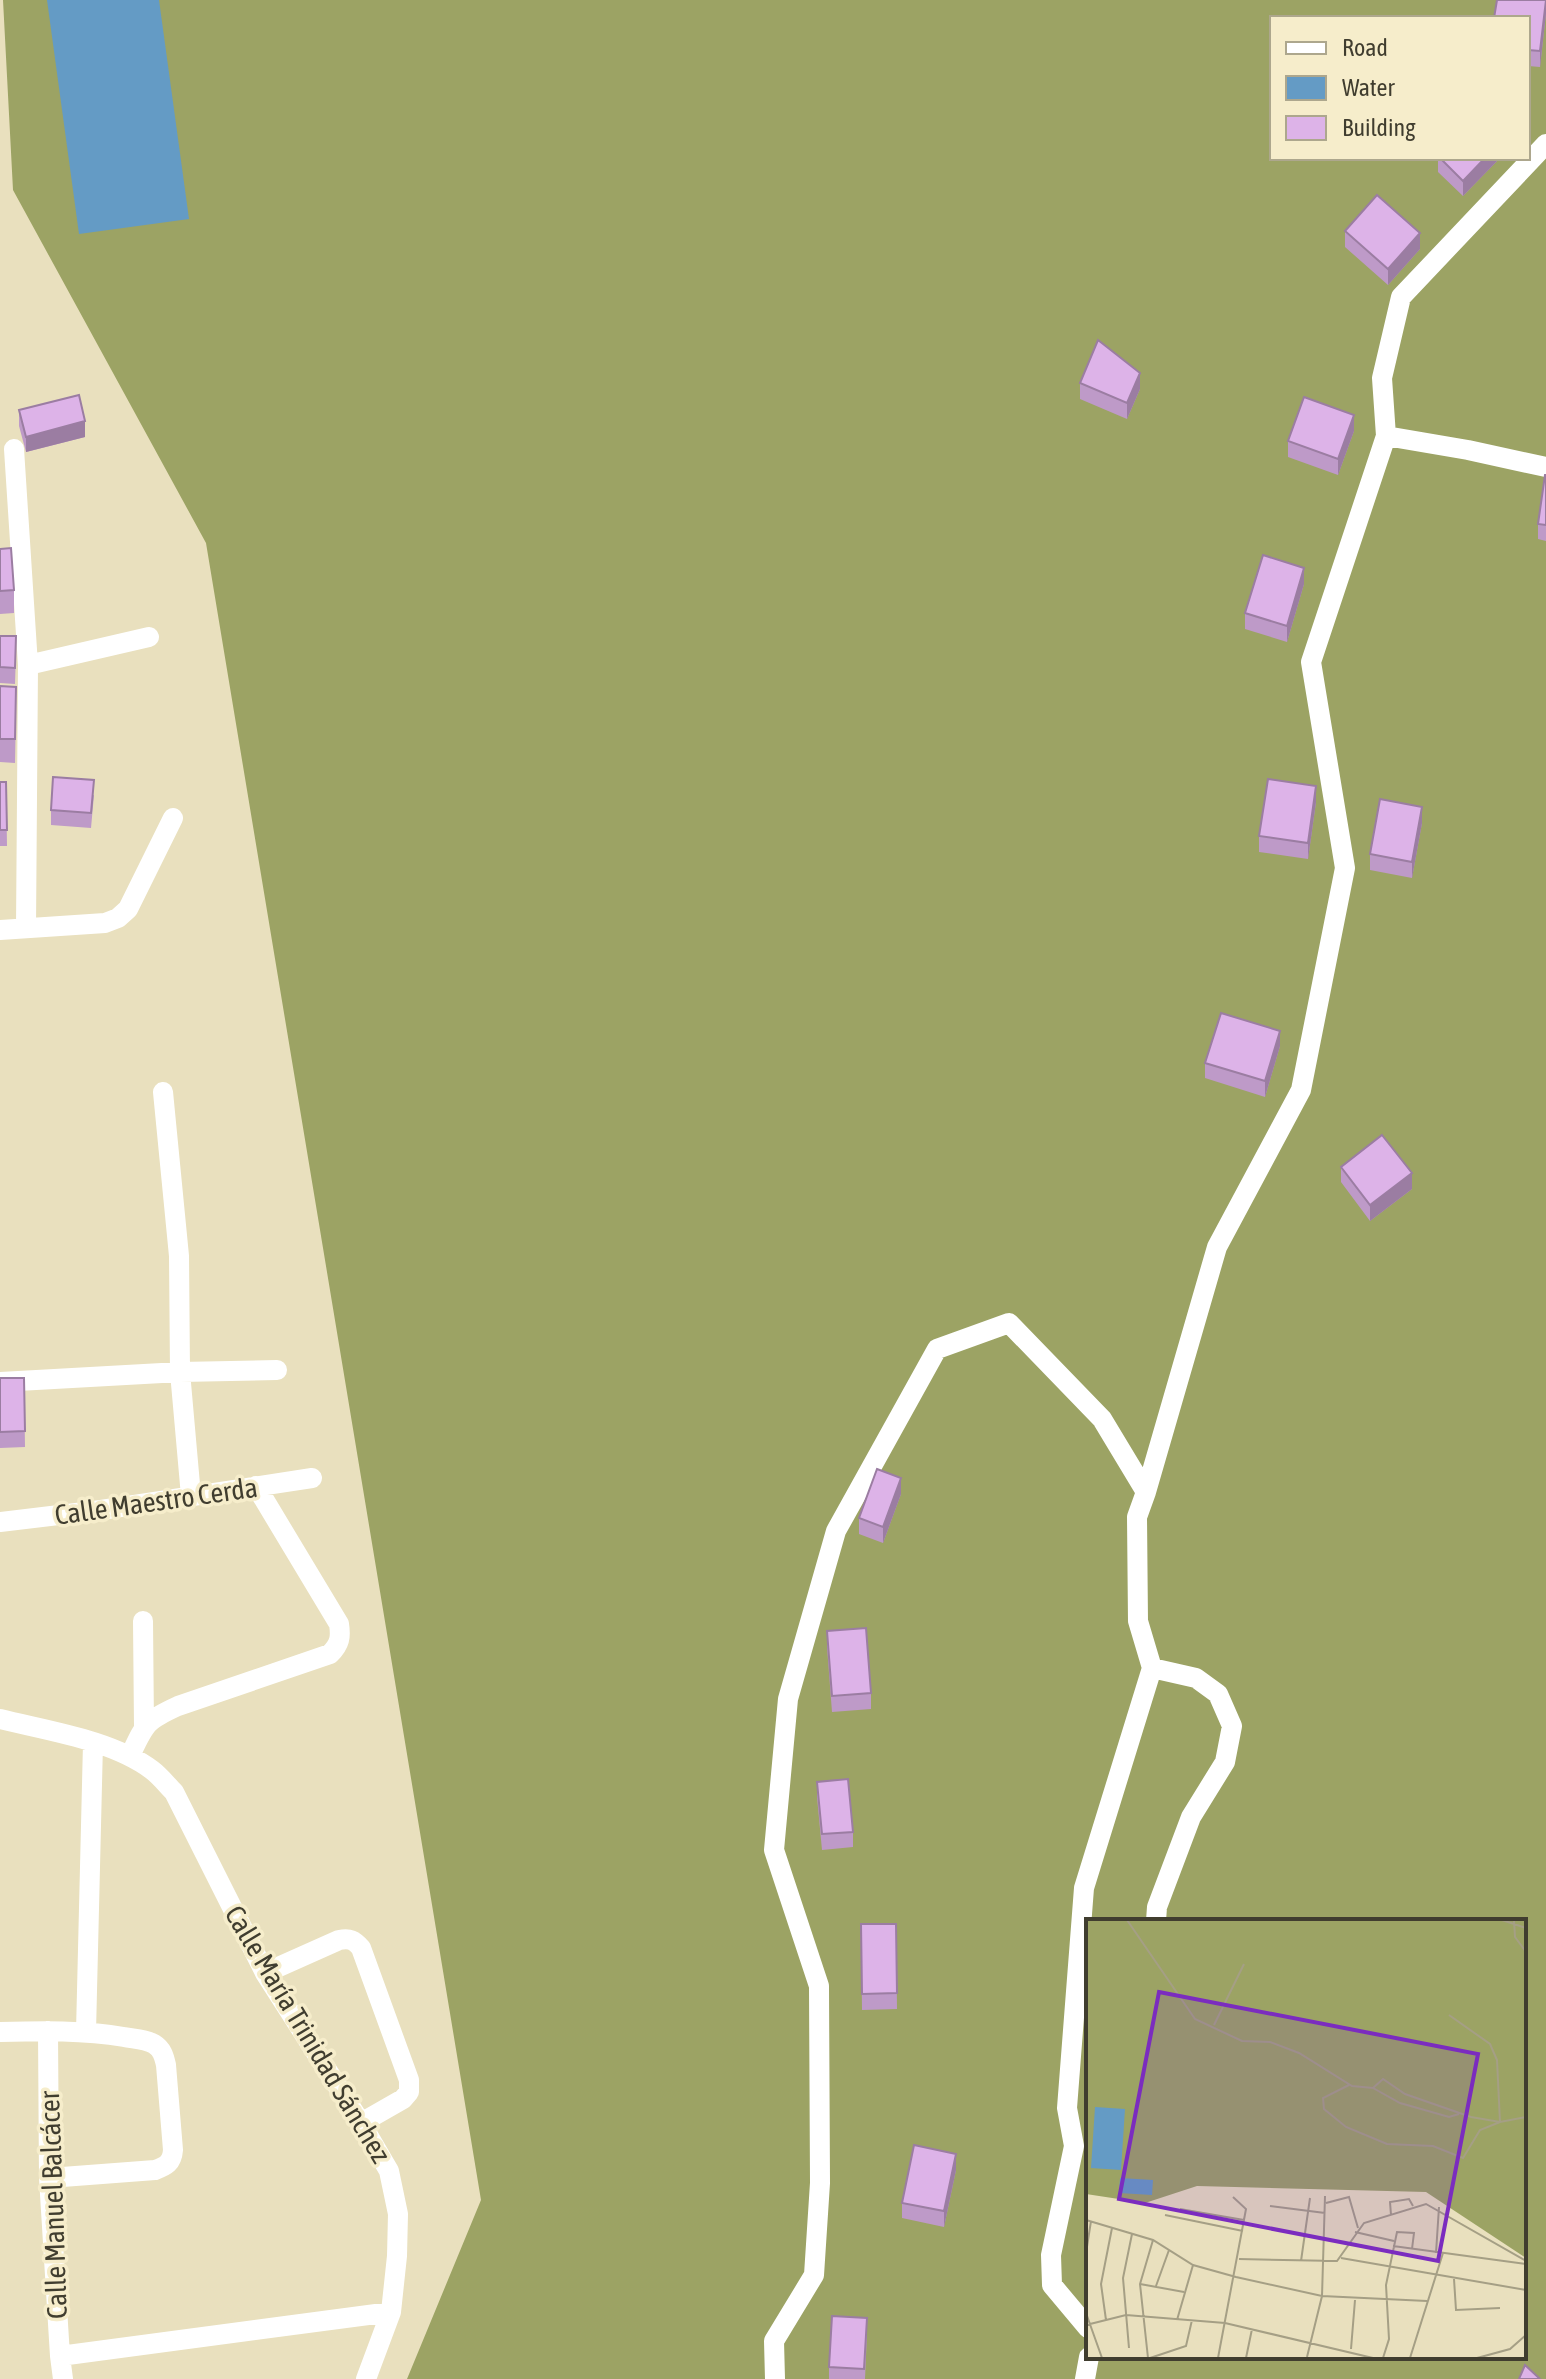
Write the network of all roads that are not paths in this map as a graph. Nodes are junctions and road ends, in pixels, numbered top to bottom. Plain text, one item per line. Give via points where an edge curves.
1 (1546, 144) edge
2 (1386, 436) junction
3 (14, 449) dead end
4 (1546, 467) edge
5 (149, 637) dead end
6 (28, 665) junction
7 (173, 818) dead end
8 (26, 928) junction
9 (0, 930) edge
10 (163, 1092) dead end
11 (277, 1370) dead end
12 (180, 1372) junction
13 (0, 1382) edge
14 (312, 1478) dead end
15 (256, 1486) junction
16 (1146, 1492) junction
17 (191, 1496) junction
18 (0, 1522) edge
19 (143, 1621) dead end
20 (1152, 1668) junction
21 (0, 1719) edge
22 (144, 1727) junction
23 (93, 1743) junction
24 (130, 1756) junction
25 (1156, 1919) edge
26 (1085, 1928) edge
27 (265, 1973) junction
28 (48, 2031) junction
29 (0, 2032) edge
30 (86, 2032) junction
31 (361, 2123) junction
32 (49, 2178) junction
33 (391, 2312) junction
34 (1086, 2326) edge
35 (60, 2356) junction
36 (1089, 2359) edge
37 (63, 2379) edge
38 (366, 2379) edge
39 (775, 2379) edge
40 (1085, 2379) edge

1 - 2 street via 1401,297 1382,378
2 - 4 street
2 - 16 street via 1311,662 1345,868 1301,1090 1217,1247
3 - 6 street
5 - 6 street
6 - 8 street
7 - 8 street via 128,909 118,918
8 - 9 street
10 - 12 street via 179,1256
11 - 12 street
12 - 13 street
12 - 17 street
14 - 15 street, Calle Maestro Cerda
15 - 17 street, Calle Maestro Cerda
15 - 22 street via 339,1624 338,1646 330,1654 178,1706
16 - 20 street via 1137,1517 1138,1621
16 - 39 street via 1102,1419 1009,1323 937,1349 836,1531 788,1699 774,1850 819,1986 820,2168 814,2275 774,2341
17 - 18 street, Calle Maestro Cerda
19 - 22 street
20 - 25 street via 1196,1678 1218,1694 1232,1726 1225,1762 1191,1817
20 - 26 street via 1084,1888
21 - 23 street, Calle María Trinidad Sánchez
22 - 24 street
23 - 24 street, Calle María Trinidad Sánchez
23 - 30 street
24 - 27 street, Calle María Trinidad Sánchez via 174,1792
26 - 34 street via 1067,2108 1074,2146 1051,2255 1052,2285
27 - 31 street, Calle María Trinidad Sánchez
27 - 31 street via 339,1940 348,1938 361,1948 409,2080 403,2099
28 - 29 street
28 - 30 street
28 - 32 street, Calle Manuel Balcácer
30 - 32 street via 146,2041 163,2052 172,2158 155,2170
31 - 33 street, Calle María Trinidad Sánchez via 389,2171 398,2214
32 - 35 street, Calle Manuel Balcácer
33 - 35 street
33 - 38 street, Calle María Trinidad Sánchez
35 - 37 street, Calle Manuel Balcácer
36 - 40 street

